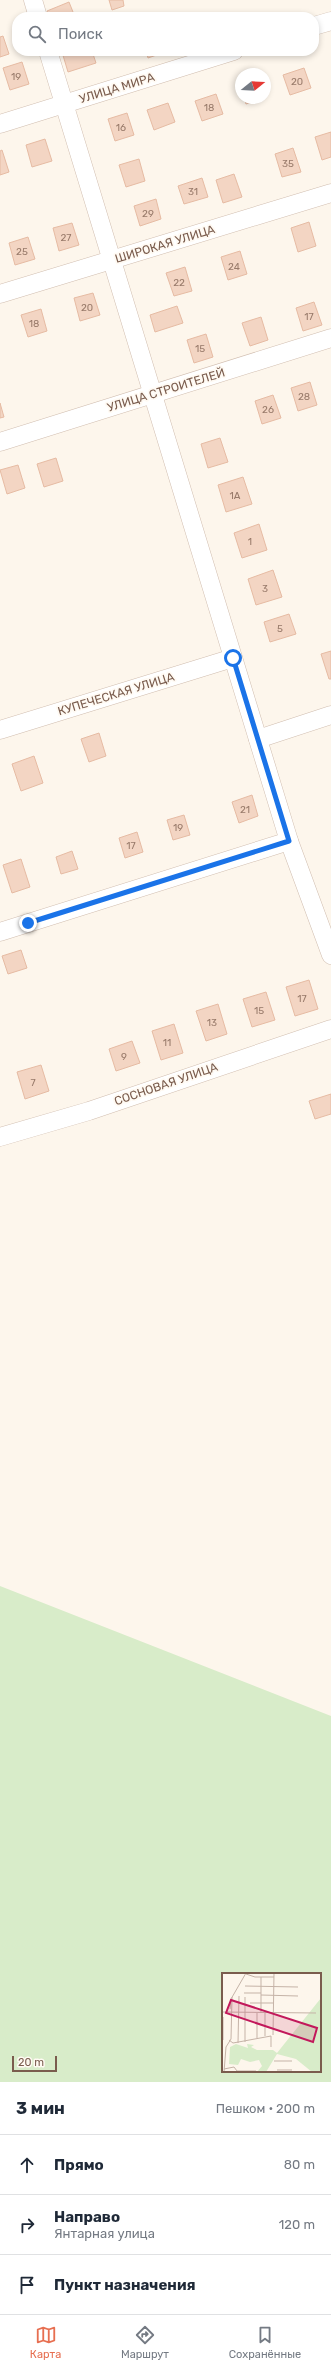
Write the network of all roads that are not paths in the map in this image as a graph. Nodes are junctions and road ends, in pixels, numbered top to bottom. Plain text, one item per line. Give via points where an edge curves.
1 (32, 0) edge
2 (36, 12) edge
3 (331, 21) edge
4 (319, 25) edge
5 (50, 56) edge
6 (218, 56) edge
7 (65, 104) junction
8 (0, 124) edge
9 (331, 193) edge
10 (113, 259) junction
11 (0, 294) edge
12 (331, 338) edge
13 (153, 394) junction
14 (0, 442) edge
15 (233, 658) junction
16 (331, 715) edge
17 (0, 730) edge
18 (258, 739) junction
19 (289, 841) junction
20 (0, 932) edge
21 (331, 955) edge
22 (331, 1029) edge
23 (0, 1137) edge

1 - 2 street
3 - 4 street
5 - 7 street
6 - 7 street, УЛИЦА МИРА
7 - 8 street, УЛИЦА МИРА
7 - 10 street
9 - 10 street, ШИРОКАЯ УЛИЦА
10 - 11 street, ШИРОКАЯ УЛИЦА
10 - 13 street
12 - 13 street, УЛИЦА СТРОИТЕЛЕЙ
13 - 14 street, УЛИЦА СТРОИТЕЛЕЙ
13 - 15 street
15 - 17 street, КУПЕЧЕСКАЯ УЛИЦА
15 - 18 street
16 - 18 street
18 - 19 street
19 - 20 street
19 - 21 street
22 - 23 street, СОСНОВАЯ УЛИЦА via 89,1111

